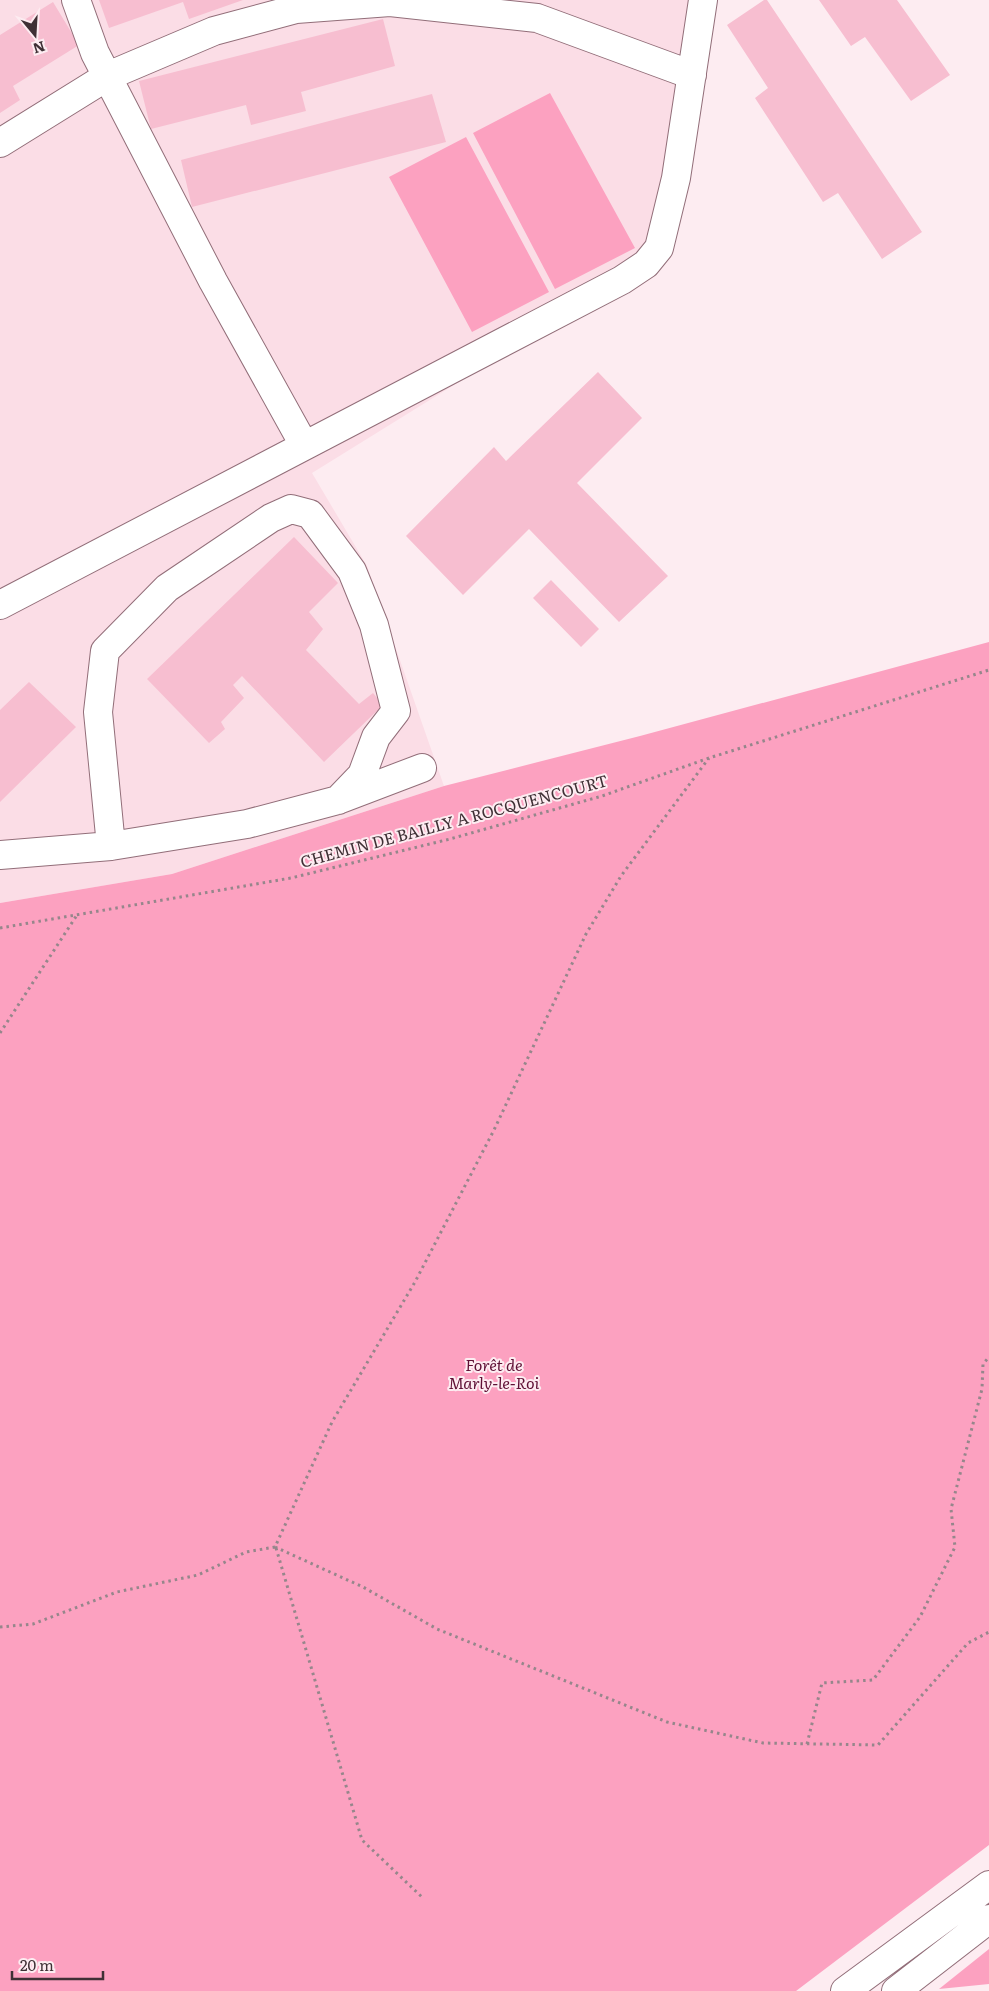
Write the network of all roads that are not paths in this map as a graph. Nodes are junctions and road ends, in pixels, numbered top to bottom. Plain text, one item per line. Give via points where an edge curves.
1 (76, 0) edge
2 (703, 0) edge
3 (400, 2) edge
4 (692, 75) junction
5 (108, 76) junction
6 (0, 143) edge
7 (304, 445) junction
8 (0, 605) edge
9 (422, 768) dead end
10 (338, 800) junction
11 (111, 846) junction
12 (0, 855) edge
13 (989, 1885) edge
14 (989, 1919) edge
15 (845, 1991) edge
16 (896, 1991) edge

1 - 5 main road
2 - 4 main road
3 - 4 main road via 537,18
3 - 5 main road via 296,9 214,31
4 - 7 main road via 676,178 659,248 646,264 622,280
5 - 6 main road
5 - 7 main road via 212,281
7 - 8 main road
9 - 10 main road
10 - 11 main road via 246,824
10 - 11 main road via 362,775 376,737 396,711 374,625 352,571 310,514 291,509 271,518 167,588 105,651 98,712
11 - 12 main road
13 - 15 main road
14 - 16 main road

